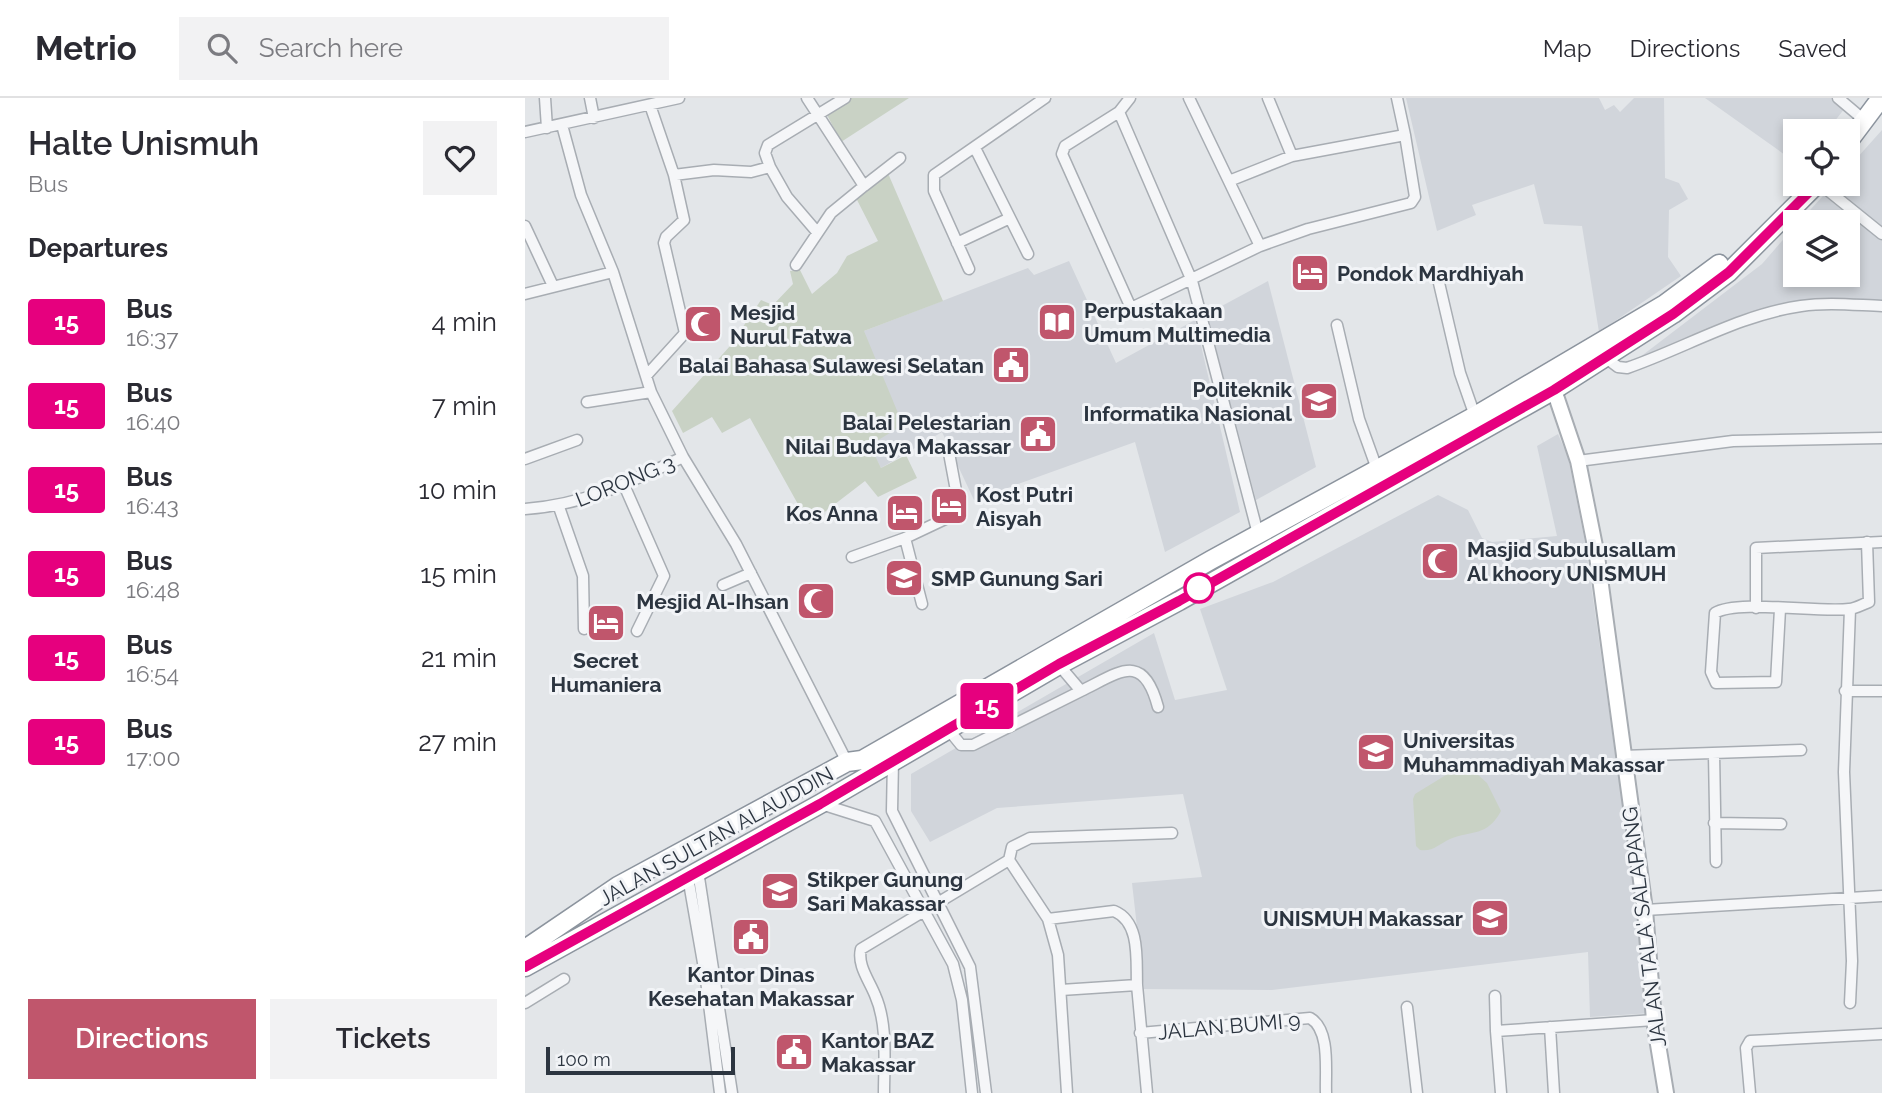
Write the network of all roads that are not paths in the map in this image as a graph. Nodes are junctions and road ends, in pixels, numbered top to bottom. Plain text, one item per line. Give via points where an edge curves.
1 (545, 98) edge
2 (590, 98) edge
3 (679, 98) edge
4 (807, 98) edge
5 (845, 98) edge
6 (1045, 98) edge
7 (1130, 98) edge
8 (1189, 98) edge
9 (1268, 98) edge
10 (1397, 98) edge
11 (1837, 98) edge
12 (1876, 102) edge
13 (650, 105) junction
14 (1119, 112) junction
15 (1857, 114) junction
16 (818, 115) junction
17 (594, 118) junction
18 (1853, 119) edge
19 (562, 125) junction
20 (1860, 125) edge
21 (547, 128) junction
22 (525, 132) edge
23 (1405, 135) junction
24 (975, 148) junction
25 (1292, 156) junction
26 (900, 158) dead end
27 (770, 167) junction
28 (674, 175) junction
29 (1229, 181) junction
30 (864, 186) junction
31 (1790, 196) edge
32 (1806, 196) edge
33 (1835, 196) edge
34 (1010, 218) junction
35 (525, 226) edge
36 (817, 232) junction
37 (1882, 234) edge
38 (957, 243) junction
39 (1261, 246) junction
40 (1028, 254) dead end
41 (796, 265) dead end
42 (969, 270) dead end
43 (613, 272) junction
44 (1192, 281) junction
45 (1439, 284) dead end
46 (553, 286) junction
47 (525, 294) edge
48 (1882, 306) edge
49 (1669, 309) junction
50 (1337, 325) dead end
51 (1606, 358) junction
52 (646, 376) junction
53 (1554, 390) junction
54 (651, 392) junction
55 (587, 402) dead end
56 (1475, 416) junction
57 (1882, 438) edge
58 (577, 440) dead end
59 (949, 453) dead end
60 (683, 457) junction
61 (525, 459) edge
62 (1578, 461) junction
63 (1377, 469) junction
64 (624, 485) junction
65 (559, 507) junction
66 (525, 509) edge
67 (1256, 527) junction
68 (905, 538) junction
69 (1882, 541) edge
70 (1867, 542) junction
71 (852, 556) dead end
72 (751, 573) junction
73 (723, 585) dead end
74 (1174, 593) junction
75 (922, 604) dead end
76 (1756, 608) junction
77 (1780, 609) junction
78 (1850, 610) junction
79 (584, 629) dead end
80 (637, 631) dead end
81 (1059, 664) junction
82 (1081, 691) junction
83 (1845, 691) junction
84 (1882, 691) edge
85 (1158, 707) dead end
86 (949, 729) junction
87 (1801, 750) dead end
88 (1714, 754) junction
89 (1622, 756) junction
90 (893, 761) junction
91 (847, 762) junction
92 (820, 804) junction
93 (892, 811) junction
94 (875, 821) junction
95 (1714, 823) junction
96 (1781, 824) dead end
97 (1172, 833) dead end
98 (1009, 860) junction
99 (1716, 862) dead end
100 (693, 874) junction
101 (1882, 896) edge
102 (1850, 897) junction
103 (939, 902) junction
104 (926, 910) junction
105 (1645, 910) junction
106 (1048, 919) junction
107 (553, 942) junction
108 (525, 949) edge
109 (525, 967) edge
110 (564, 979) dead end
111 (711, 980) junction
112 (1136, 985) junction
113 (1061, 990) junction
114 (1495, 996) dead end
115 (525, 1003) edge
116 (1850, 1003) dead end
117 (1407, 1007) dead end
118 (1654, 1020) junction
119 (1550, 1027) junction
120 (1496, 1031) junction
121 (1140, 1034) junction
122 (1882, 1034) edge
123 (720, 1093) edge
124 (732, 1093) edge
125 (884, 1093) edge
126 (972, 1093) edge
127 (986, 1093) edge
128 (1067, 1093) edge
129 (1147, 1093) edge
130 (1318, 1093) edge
131 (1326, 1093) edge
132 (1417, 1093) edge
133 (1500, 1093) edge
134 (1554, 1093) edge
135 (1666, 1093) edge
136 (1750, 1093) edge

1 - 21 street
2 - 17 street
3 - 13 street
4 - 16 street
5 - 16 street
6 - 24 street
7 - 14 street
8 - 29 street
9 - 25 street
10 - 23 street
11 - 15 street
12 - 15 highway
12 - 20 highway
13 - 17 street
13 - 28 street
14 - 44 street
14 - 44 street via 1065,146 1064,162 1131,308
15 - 18 highway
16 - 27 street via 766,148
16 - 30 street
17 - 19 street
19 - 21 street
19 - 43 street via 581,195
21 - 22 street
23 - 25 street
23 - 39 street via 1415,197 1411,203
24 - 34 street
24 - 38 street via 943,166 932,180
25 - 29 street
26 - 30 street
27 - 28 street
27 - 36 street via 787,197
28 - 52 street via 684,220 664,243 685,333
29 - 39 street
30 - 36 street via 836,207
31 - 49 highway, JALAN SULTAN ALAUDDIN
32 - 49 highway, JALAN SULTAN ALAUDDIN via 1747,257
33 - 37 street
34 - 38 street
34 - 40 street
35 - 46 street
36 - 41 street
38 - 42 street
39 - 44 street
43 - 46 street
43 - 52 street
44 - 67 street
45 - 56 street
46 - 47 street
48 - 51 street via 1831,303 1791,307 1712,331 1627,368 1618,368
49 - 51 highway, JALAN SULTAN ALAUDDIN
49 - 56 highway, JALAN SULTAN ALAUDDIN
50 - 63 street via 1359,419
51 - 53 highway, JALAN SULTAN ALAUDDIN
52 - 54 street
53 - 62 main road, JALAN TALA' SALAPANG
53 - 74 highway, JALAN SULTAN ALAUDDIN
54 - 55 street
54 - 60 street
56 - 63 highway, JALAN SULTAN ALAUDDIN
57 - 62 street via 1744,440
58 - 61 street
59 - 68 street via 960,512
60 - 64 street, LORONG 3
60 - 72 street
62 - 89 main road, JALAN TALA' SALAPANG via 1597,556
63 - 67 highway, JALAN SULTAN ALAUDDIN
64 - 65 street, LORONG 3
64 - 80 street via 664,576
65 - 66 street, LORONG 3
65 - 79 street via 583,576
67 - 74 highway, JALAN SULTAN ALAUDDIN
68 - 71 street
68 - 75 street
69 - 70 street
70 - 76 street via 1756,548
70 - 78 street via 1872,599
72 - 73 street
72 - 91 street
74 - 81 highway, JALAN SULTAN ALAUDDIN
74 - 91 highway, JALAN SULTAN ALAUDDIN via 862,760
76 - 77 street
76 - 77 street via 1715,613 1711,673 1716,683 1776,682
77 - 78 street
78 - 83 street
81 - 82 street
81 - 86 highway, JALAN SULTAN ALAUDDIN
82 - 85 street via 1123,670 1133,671 1152,685
82 - 86 street via 972,745 961,745
83 - 84 street
83 - 102 street
86 - 90 highway, JALAN SULTAN ALAUDDIN
87 - 88 street
88 - 89 street
88 - 95 street
89 - 105 main road, JALAN TALA' SALAPANG
90 - 92 highway, JALAN SULTAN ALAUDDIN
90 - 93 street
91 - 107 highway, JALAN SULTAN ALAUDDIN via 618,886
92 - 94 street
92 - 100 highway, JALAN SULTAN ALAUDDIN
93 - 94 street
93 - 103 street
94 - 104 street
95 - 96 street
95 - 99 street
97 - 98 street via 1030,838 1012,847
98 - 103 street
98 - 106 street
100 - 107 highway, JALAN SULTAN ALAUDDIN
100 - 111 street
101 - 102 street
102 - 105 street
102 - 116 street
103 - 104 street
103 - 127 street via 971,967
104 - 125 street via 861,949 860,963 883,1022
104 - 126 street via 959,983
105 - 118 main road, JALAN TALA' SALAPANG
106 - 112 street via 1114,911 1125,918 1134,942
106 - 113 street
107 - 108 highway, JALAN SULTAN ALAUDDIN
107 - 109 highway, JALAN SULTAN ALAUDDIN
110 - 115 street
111 - 123 street
111 - 124 street
112 - 113 street
112 - 121 street
113 - 128 street
114 - 120 street
117 - 132 street
118 - 119 street
118 - 135 main road, JALAN TALA' SALAPANG
119 - 120 street
119 - 134 street
120 - 133 street
121 - 129 street
121 - 131 street, JALAN BUMI 9 via 1310,1018 1323,1034
122 - 136 street via 1750,1041
130 - 131 street

